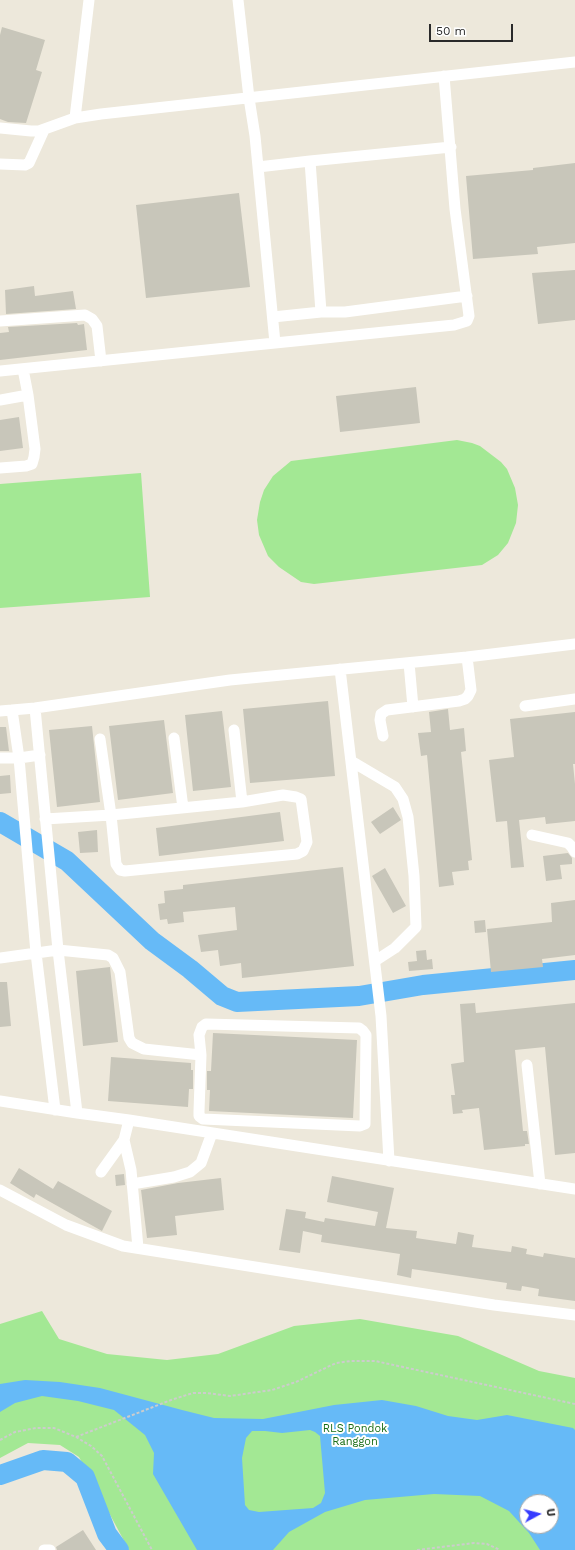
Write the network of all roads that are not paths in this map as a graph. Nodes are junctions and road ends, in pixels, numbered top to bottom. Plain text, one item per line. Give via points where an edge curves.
1 (89, 0) edge
2 (238, 0) edge
3 (575, 62) edge
4 (444, 76) junction
5 (249, 98) junction
6 (76, 118) junction
7 (0, 128) edge
8 (44, 130) junction
9 (451, 147) junction
10 (310, 161) junction
11 (0, 164) edge
12 (258, 167) junction
13 (466, 296) junction
14 (320, 312) junction
15 (273, 317) junction
16 (0, 321) edge
17 (275, 343) junction
18 (101, 361) junction
19 (23, 369) junction
20 (0, 371) edge
21 (28, 395) junction
22 (0, 400) edge
23 (0, 468) edge
24 (575, 644) edge
25 (466, 657) junction
26 (410, 663) junction
27 (340, 669) junction
28 (575, 699) edge
29 (525, 706) dead end
30 (413, 707) junction
31 (35, 708) junction
32 (12, 710) junction
33 (0, 712) edge
34 (234, 730) dead end
35 (383, 736) dead end
36 (174, 738) dead end
37 (100, 739) dead end
38 (40, 755) junction
39 (0, 758) edge
40 (19, 758) junction
41 (351, 761) junction
42 (242, 802) junction
43 (183, 808) junction
44 (111, 815) junction
45 (45, 819) junction
46 (532, 835) dead end
47 (575, 852) edge
48 (58, 950) junction
49 (36, 953) junction
50 (0, 958) edge
51 (375, 962) junction
52 (201, 1055) junction
53 (527, 1065) dead end
54 (0, 1101) edge
55 (55, 1110) junction
56 (77, 1114) junction
57 (129, 1120) junction
58 (212, 1133) junction
59 (124, 1140) junction
60 (389, 1161) junction
61 (101, 1172) dead end
62 (132, 1184) junction
63 (540, 1184) junction
64 (575, 1189) edge
65 (0, 1190) edge
66 (138, 1248) junction
67 (575, 1315) edge
68 (44, 1550) edge
69 (50, 1550) edge

1 - 6 lane
2 - 5 lane
3 - 4 lane
4 - 5 lane
4 - 9 lane
5 - 6 lane
5 - 12 lane
6 - 8 lane
7 - 8 lane via 31,132
8 - 11 lane via 29,163
9 - 10 lane
9 - 13 lane
10 - 12 lane
10 - 14 lane
12 - 15 lane
13 - 14 lane via 345,312
13 - 17 lane via 469,316 467,321 462,323
14 - 15 lane
15 - 17 lane
16 - 18 lane via 85,315 97,326
17 - 18 lane
18 - 19 lane
19 - 20 lane
19 - 21 lane
21 - 22 lane
21 - 23 lane via 35,449 32,464
24 - 25 lane
25 - 26 lane
25 - 30 lane via 471,690 465,699
26 - 27 lane
26 - 30 lane
27 - 31 lane via 230,680
27 - 41 lane
28 - 29 lane
30 - 35 lane via 387,710 381,714
31 - 32 lane
31 - 38 lane
32 - 33 lane
32 - 40 lane
34 - 42 lane
36 - 43 lane
37 - 44 lane
38 - 40 lane
38 - 45 lane
39 - 40 lane
40 - 49 lane
41 - 51 lane
41 - 51 lane via 395,787 403,799 408,817 416,927 395,948
42 - 43 lane
42 - 44 lane via 283,795 300,800 306,842 303,850 297,854 125,871 120,870 116,864
43 - 44 lane
44 - 45 lane
45 - 48 lane
46 - 47 lane via 568,843
48 - 49 lane
48 - 52 lane via 108,955 113,958 120,972 129,1038 132,1043 144,1048
48 - 56 lane
49 - 50 lane
49 - 55 lane
51 - 60 lane via 381,1016
52 - 52 lane via 199,1035 206,1024 359,1028 366,1035 365,1124 360,1126 203,1119 199,1116
53 - 63 lane
54 - 55 lane
55 - 56 lane
56 - 57 lane
57 - 58 lane
57 - 59 lane
58 - 60 lane
58 - 62 lane via 201,1163 190,1172
59 - 61 lane
59 - 62 lane
60 - 63 lane
62 - 66 lane
63 - 64 lane
65 - 66 lane via 66,1225 123,1246
66 - 67 lane via 494,1305
68 - 69 lane

